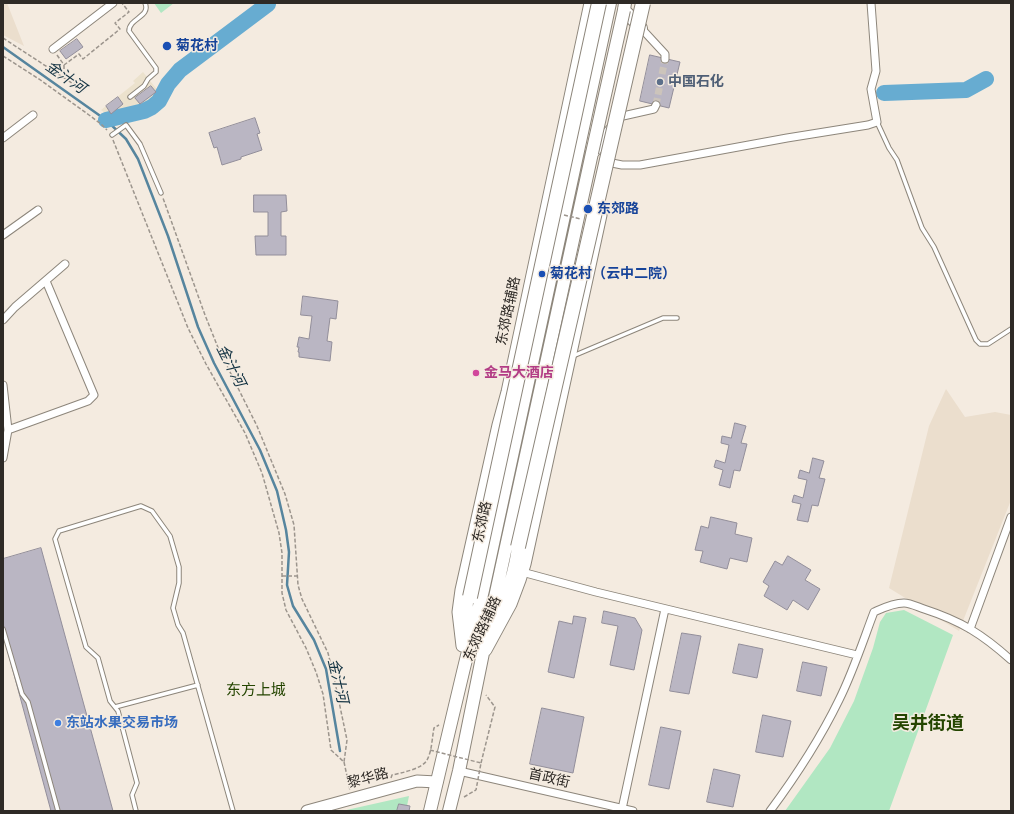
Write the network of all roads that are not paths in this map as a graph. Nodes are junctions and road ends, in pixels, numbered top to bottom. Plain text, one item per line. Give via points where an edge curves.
1 (113, 3) edge
2 (145, 3) edge
3 (590, 3) edge
4 (645, 3) edge
5 (871, 3) edge
6 (606, 4) edge
7 (624, 6) edge
8 (641, 28) junction
9 (54, 50) road end
10 (666, 59) tunnel mouth
11 (130, 97) dead end
12 (656, 105) dead end
13 (33, 115) dead end
14 (623, 116) junction
15 (877, 122) junction
16 (112, 136) road end
17 (3, 138) edge
18 (592, 153) junction
19 (612, 163) junction
20 (161, 193) road end
21 (38, 210) dead end
22 (3, 235) edge
23 (65, 264) dead end
24 (46, 281) junction
25 (677, 318) dead end
26 (3, 320) edge
27 (1011, 329) edge
28 (570, 357) junction
29 (3, 385) edge
30 (8, 430) junction
31 (3, 458) edge
32 (1011, 517) edge
33 (518, 547) joint
34 (522, 572) junction
35 (470, 597) joint
36 (665, 608) junction
37 (3, 629) edge
38 (970, 629) junction
39 (857, 655) junction
40 (1011, 660) edge
41 (462, 672) junction
42 (478, 674) junction
43 (198, 685) junction
44 (116, 708) junction
45 (459, 771) junction
46 (437, 782) junction
47 (622, 808) junction
48 (58, 811) edge
49 (136, 811) edge
50 (233, 811) edge
51 (307, 811) edge
52 (430, 811) edge
53 (449, 811) edge
54 (633, 811) edge
55 (770, 811) edge

1 - 9 street
2 - 11 lane via 144,14 131,24 129,31 156,68 156,72
3 - 41 main road, 东郊路辅路 via 507,392 461,590 458,612 464,656
4 - 8 main road, 东郊路辅路
4 - 33 highway, bridge
5 - 15 street via 876,71 871,89
6 - 35 highway, bridge
6 - 41 main road, 东郊路 via 483,590
7 - 8 main road
7 - 18 main road, 东郊路, bridge
8 - 10 street via 666,54
8 - 14 main road, 东郊路辅路
12 - 14 street via 654,109
13 - 17 street
14 - 18 main road
14 - 19 main road, 东郊路辅路
15 - 19 street via 640,165
15 - 27 lane via 897,160 922,228 934,247 976,340 980,344 988,344
16 - 20 lane via 126,125 140,144
18 - 42 main road, 东郊路
19 - 28 main road, 东郊路辅路
21 - 22 street
23 - 24 street
24 - 26 street
24 - 30 street via 94,395 88,401
25 - 28 lane via 663,318
28 - 34 main road, 东郊路辅路
29 - 30 street
30 - 31 street
32 - 38 street
33 - 42 main road via 513,577
34 - 36 street
34 - 42 main road, 东郊路辅路 via 511,604 485,652
35 - 41 main road via 466,610
36 - 39 street
36 - 47 street
37 - 48 lane via 22,694 28,702
38 - 39 street via 948,617 905,603 897,604 874,612
38 - 40 street via 991,642
39 - 55 street via 840,699 824,729
41 - 46 main road, 东郊路
42 - 45 main road, 东郊路
43 - 44 lane
43 - 44 lane via 173,608 179,583 178,567 170,536 152,510 141,506 59,531 55,539 86,647 98,658 110,700
43 - 50 lane
44 - 49 lane via 137,783 132,795
45 - 47 street, 首政街
45 - 53 main road, 东郊路
46 - 51 main road, 黎华路 via 417,781
46 - 52 main road, 东郊路
47 - 54 street, 首政街

